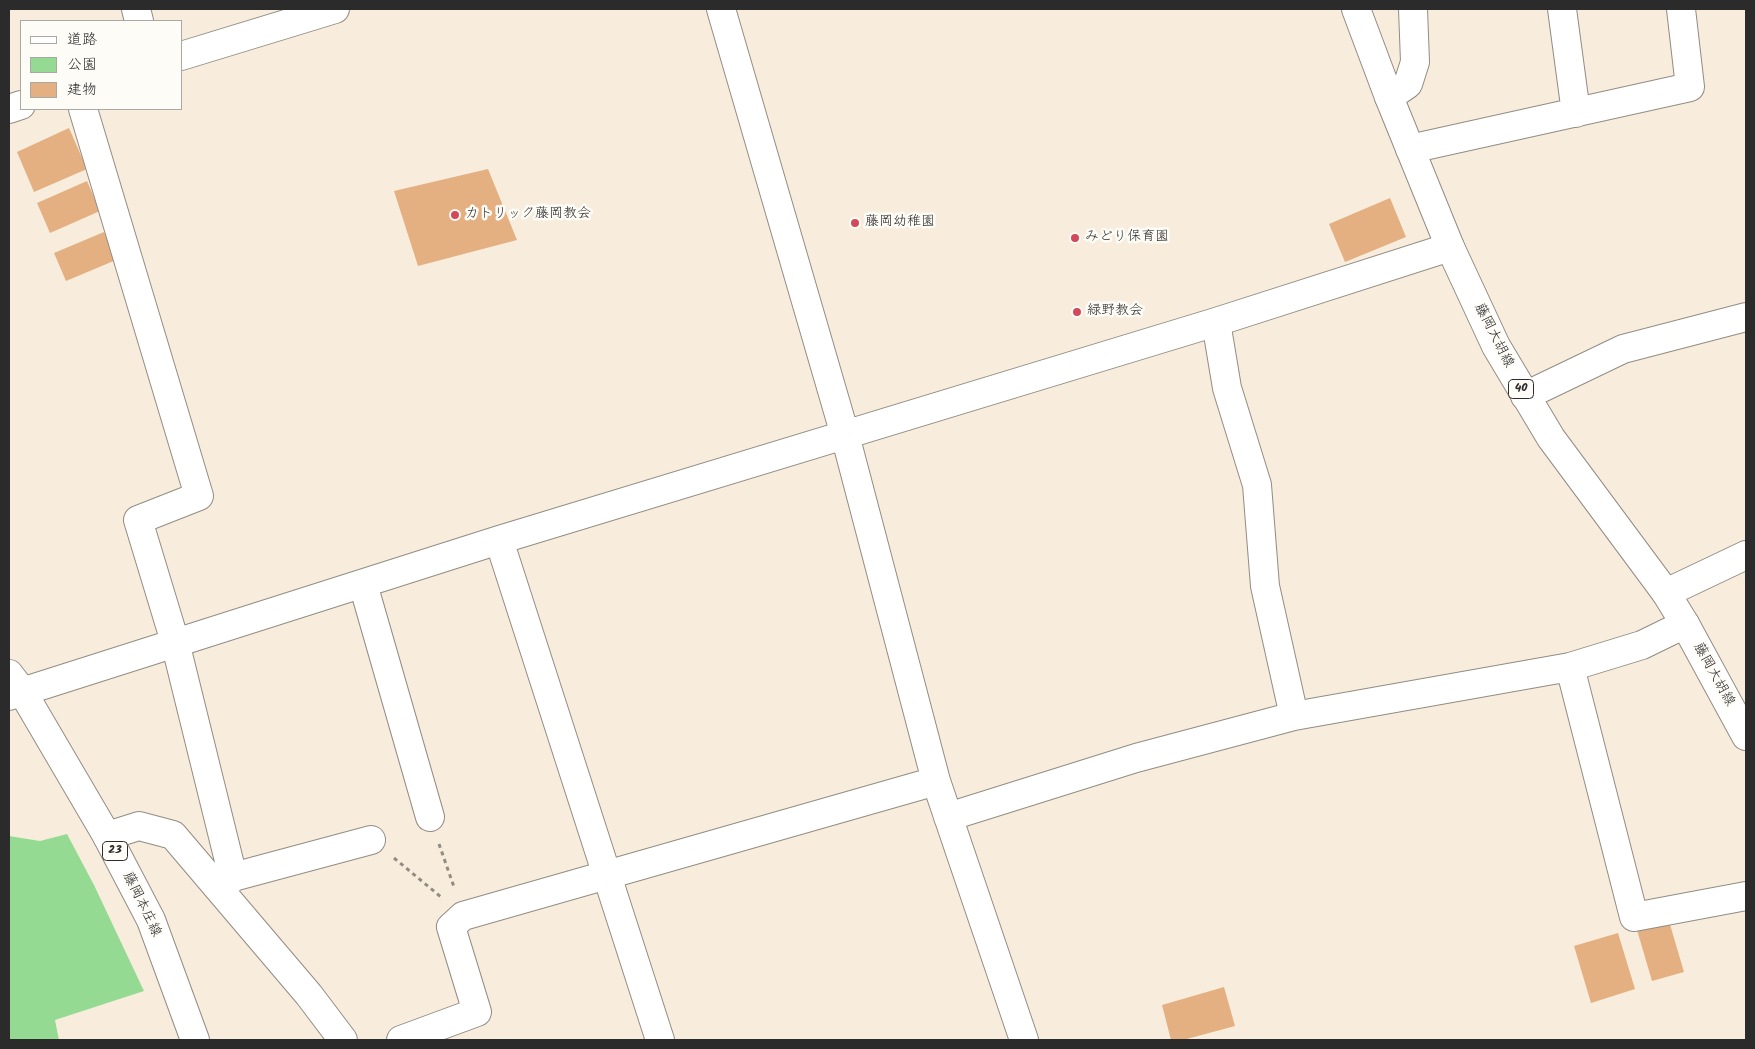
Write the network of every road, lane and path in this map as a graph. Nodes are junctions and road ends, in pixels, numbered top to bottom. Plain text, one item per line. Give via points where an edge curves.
1 (335, 9) edge
2 (721, 9) edge
3 (1356, 9) edge
4 (1413, 9) edge
5 (1562, 9) edge
6 (1681, 9) edge
7 (182, 56) edge
8 (1389, 97) junction
9 (83, 110) edge
10 (1576, 113) junction
11 (1410, 149) junction
12 (1450, 247) junction
13 (1746, 317) edge
14 (1216, 322) junction
15 (1525, 396) junction
16 (845, 435) junction
17 (499, 540) junction
18 (1746, 556) edge
19 (363, 584) junction
20 (1666, 593) junction
21 (1685, 624) junction
22 (175, 642) junction
23 (1570, 667) junction
24 (13, 687) edge
25 (1294, 716) junction
26 (1746, 736) edge
27 (936, 781) junction
28 (430, 817) joint
29 (948, 817) junction
30 (107, 836) junction
31 (371, 840) joint
32 (607, 874) junction
33 (226, 884) junction
34 (1746, 896) edge
35 (464, 916) junction
36 (195, 1040) edge
37 (343, 1040) edge
38 (401, 1040) edge
39 (660, 1040) edge
40 (1024, 1040) edge

1 - 7 street
2 - 16 street
3 - 8 street, 藤岡大胡線 / 40
4 - 8 street via 1415,62 1408,84
5 - 10 street
6 - 10 street via 1690,87
8 - 11 street, 藤岡大胡線 / 40
9 - 22 street via 199,496 138,520
10 - 11 street
11 - 12 street, 藤岡大胡線 / 40
12 - 14 street
12 - 15 street, 藤岡大胡線 / 40 via 1496,346
13 - 15 street via 1623,349
14 - 16 street
14 - 25 street via 1228,388 1257,485 1265,586
15 - 20 street, 藤岡大胡線 / 40 via 1551,438
16 - 17 street
16 - 27 street
17 - 19 street
17 - 32 street
18 - 20 street
19 - 22 street
19 - 28 street
20 - 21 street, 藤岡大胡線 / 40
21 - 23 street via 1642,645
21 - 26 street, 藤岡大胡線 / 40
22 - 24 street
22 - 33 street
23 - 25 street
23 - 34 street via 1634,917
24 - 30 street, 藤岡本庄線 / 23
25 - 29 street via 1136,758
27 - 29 street
27 - 32 street
28 - 35 path
29 - 40 street
30 - 33 street via 139,826 172,835
30 - 36 street, 藤岡本庄線 / 23 via 151,920
31 - 33 street
31 - 35 path
32 - 35 street
32 - 39 street
33 - 37 street
35 - 38 street via 451,927 477,1012

